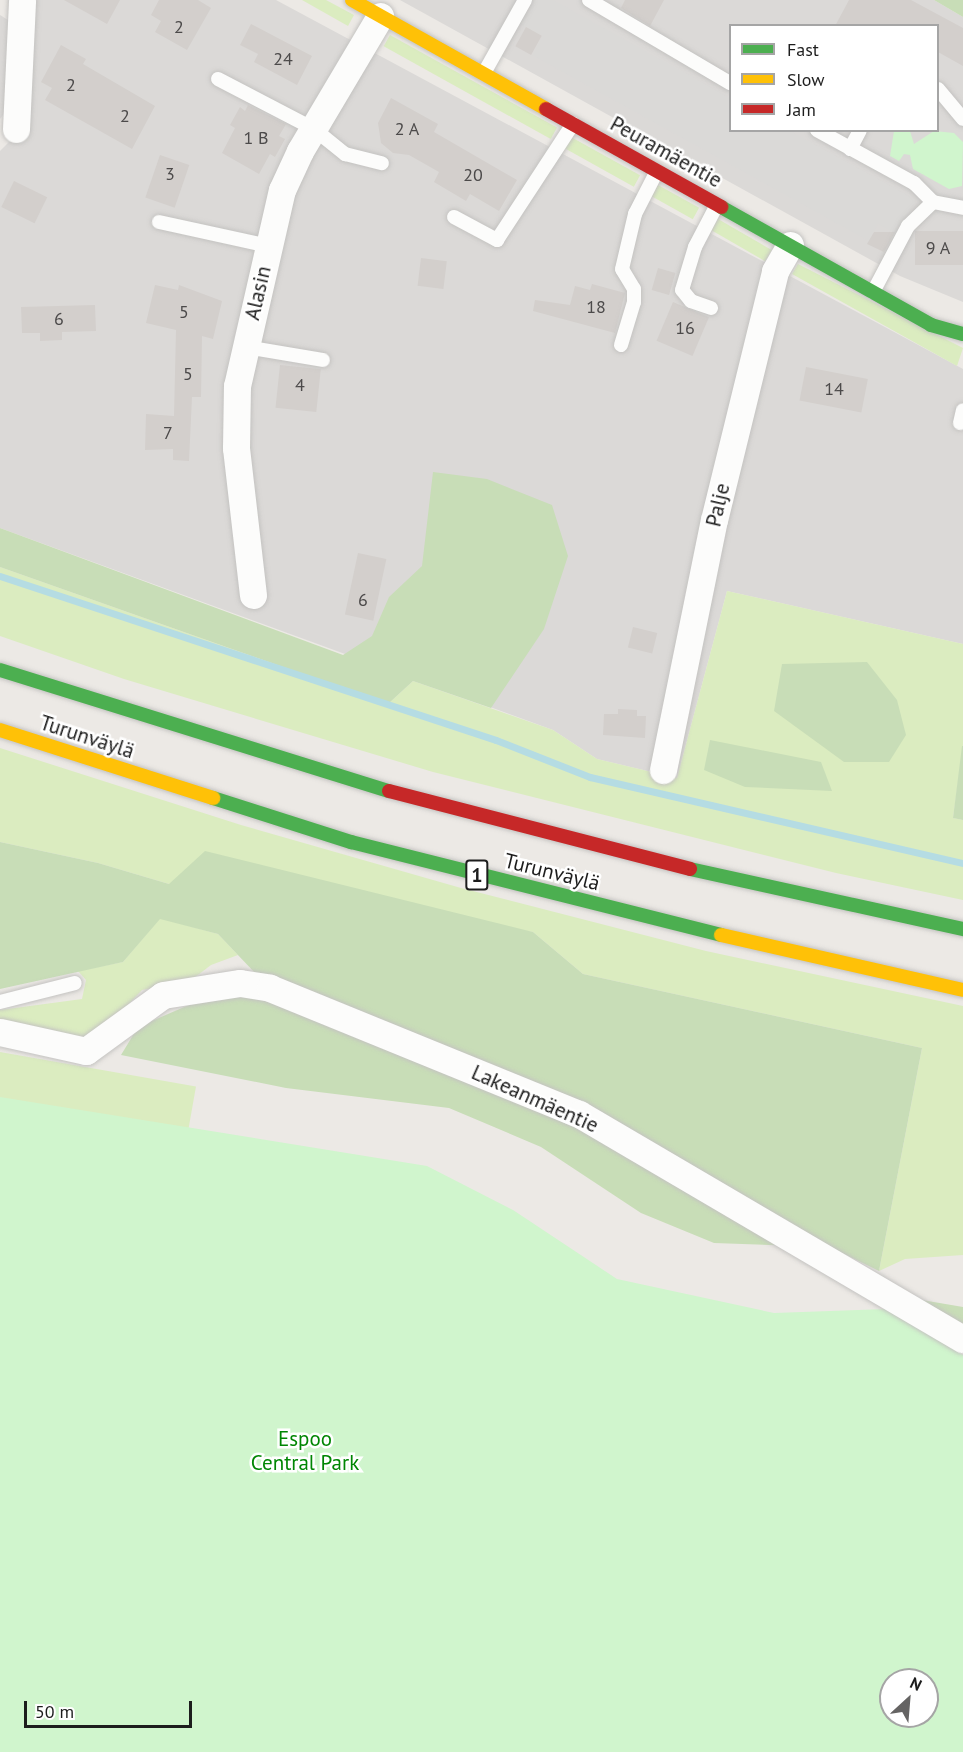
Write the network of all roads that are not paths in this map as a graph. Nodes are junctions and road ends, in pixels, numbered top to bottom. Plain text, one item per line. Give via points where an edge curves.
1 (22, 0) edge
2 (352, 0) edge
3 (525, 0) edge
4 (589, 0) edge
5 (380, 16) junction
6 (484, 74) junction
7 (218, 79) dead end
8 (729, 81) edge
9 (939, 90) edge
10 (963, 119) edge
11 (573, 124) junction
12 (16, 129) dead end
13 (314, 129) junction
14 (820, 132) edge
15 (859, 132) edge
16 (850, 149) junction
17 (382, 163) dead end
18 (657, 171) junction
19 (933, 202) junction
20 (717, 205) junction
21 (963, 208) edge
22 (454, 217) dead end
23 (159, 222) dead end
24 (790, 245) junction
25 (269, 246) junction
26 (873, 292) junction
27 (711, 308) dead end
28 (963, 334) edge
29 (621, 345) dead end
30 (246, 347) junction
31 (323, 360) dead end
32 (252, 595) dead end
33 (0, 670) edge
34 (0, 730) edge
35 (663, 770) dead end
36 (963, 929) edge
37 (75, 983) dead end
38 (963, 990) edge
39 (0, 1002) edge
40 (0, 1032) edge
41 (963, 1339) edge

1 - 12 street
2 - 5 main road, Peuramäentie
3 - 6 lane
4 - 8 lane
5 - 6 main road, Peuramäentie
5 - 13 street, Alasin
6 - 11 main road, Peuramäentie
7 - 13 lane
9 - 10 lane
11 - 18 main road, Peuramäentie
11 - 22 lane via 497,240
13 - 17 lane via 345,154
13 - 25 street, Alasin via 282,190
14 - 16 lane
15 - 16 lane
16 - 19 lane via 914,183
18 - 20 main road, Peuramäentie
18 - 29 lane via 634,214 622,269 634,289 634,302
19 - 21 lane
19 - 26 lane via 908,226
20 - 24 main road, Peuramäentie
20 - 27 lane via 695,247 682,290 691,301
23 - 25 lane
24 - 26 main road, Peuramäentie
24 - 35 street, Palje via 776,272 714,520
25 - 30 street, Alasin
26 - 28 main road, Peuramäentie via 931,325
30 - 31 lane
30 - 32 street, Alasin via 237,386 236,448
33 - 36 main road, Turunväylä via 369,786 524,828 696,871
34 - 38 main road, Turunväylä / 1 via 351,842 685,927
37 - 39 lane
40 - 41 street, Lakeanmäentie via 86,1050 163,994 240,983 270,988 579,1114

